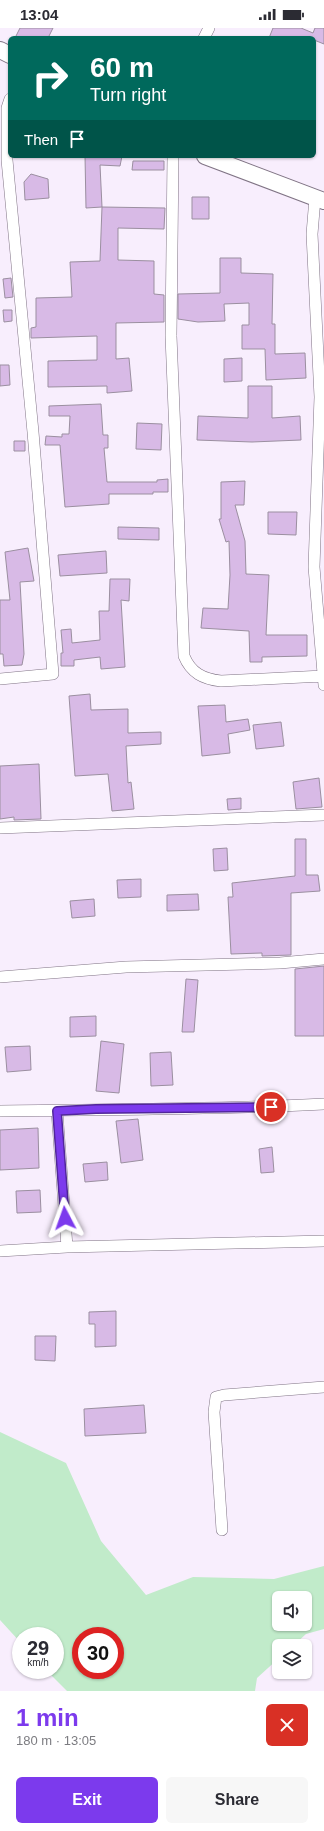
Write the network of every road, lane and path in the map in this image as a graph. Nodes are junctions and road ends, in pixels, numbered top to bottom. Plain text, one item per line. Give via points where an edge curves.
1 (8, 105) edge
2 (173, 158) edge
3 (210, 158) edge
4 (320, 200) edge
5 (324, 676) edge
6 (0, 679) edge
7 (324, 685) edge
8 (324, 815) edge
9 (0, 828) edge
10 (324, 958) edge
11 (0, 977) edge
12 (324, 1104) edge
13 (57, 1111) junction
14 (0, 1112) edge
15 (324, 1241) edge
16 (67, 1247) junction
17 (0, 1251) edge
18 (324, 1387) edge
19 (222, 1530) dead end

1 - 6 street via 6,160 33,432 53,674
2 - 5 street via 170,336 184,656 195,673 206,680
3 - 4 main road
4 - 5 street via 312,234 320,397 314,567
5 - 7 street
8 - 9 street
10 - 11 street via 280,963 126,968
12 - 13 street via 258,1108
13 - 14 street
13 - 16 street
15 - 16 street
16 - 17 street
18 - 19 street via 216,1397 214,1412

